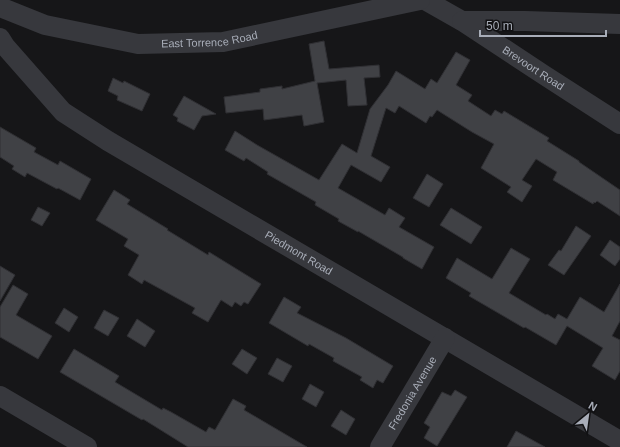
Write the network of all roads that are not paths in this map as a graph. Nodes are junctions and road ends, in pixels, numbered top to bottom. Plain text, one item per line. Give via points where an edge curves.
1 (420, 0) edge
2 (425, 0) edge
3 (0, 7) edge
4 (462, 21) junction
5 (620, 24) edge
6 (0, 38) edge
7 (620, 124) edge
8 (445, 338) junction
9 (0, 396) edge
10 (620, 441) edge
11 (87, 447) edge
12 (380, 447) edge

1 - 3 street, East Torrence Road via 223,42 138,44 45,24
2 - 4 street, Brevoort Road
4 - 5 street
4 - 7 street, Brevoort Road
6 - 8 street, Piedmont Road via 4,46 64,112 108,141
8 - 10 street, Piedmont Road
8 - 12 street, Fredonia Avenue
9 - 11 street

